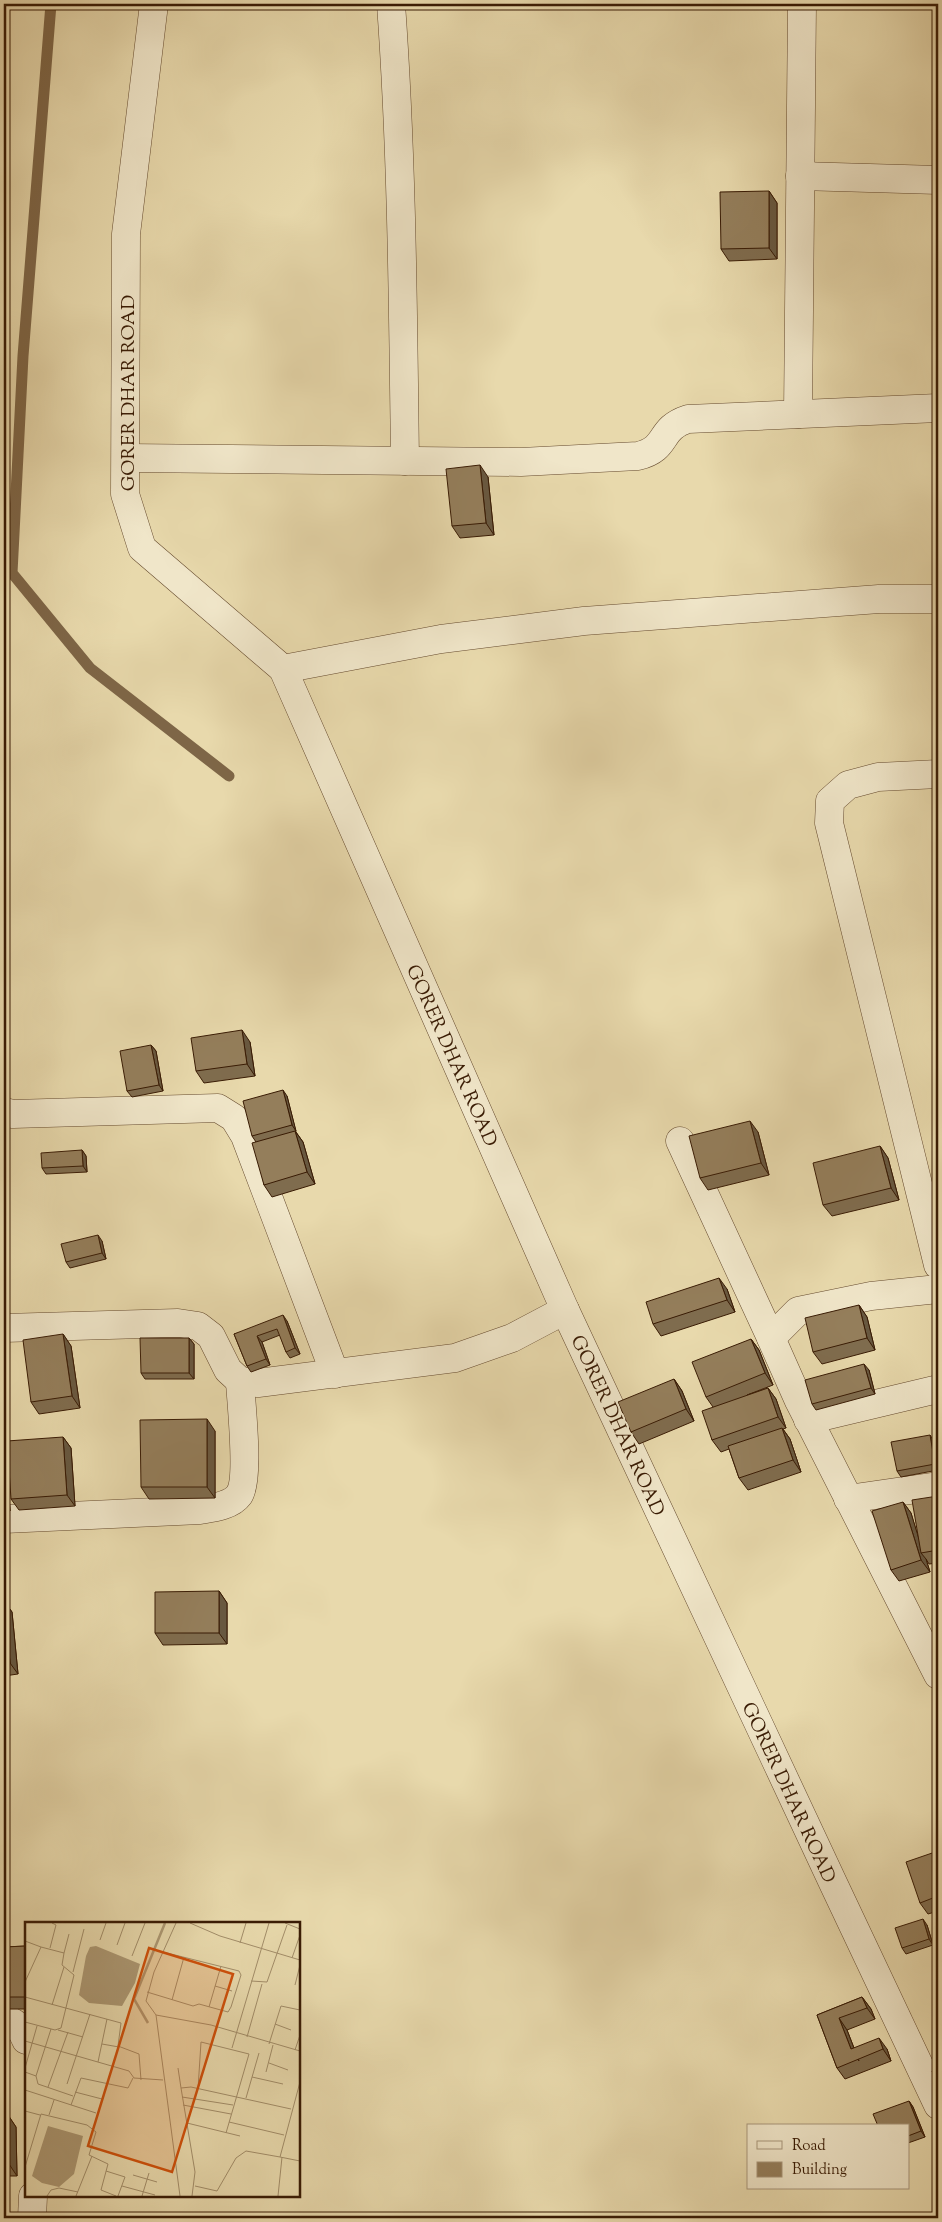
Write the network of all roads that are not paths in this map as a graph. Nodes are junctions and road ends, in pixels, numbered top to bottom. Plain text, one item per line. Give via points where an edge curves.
1 (154, 4) edge
2 (391, 4) edge
3 (802, 4) edge
4 (800, 176) junction
5 (938, 180) edge
6 (938, 408) edge
7 (798, 414) junction
8 (126, 458) junction
9 (404, 462) junction
10 (938, 599) edge
11 (283, 669) junction
12 (938, 774) edge
13 (4, 1112) edge
14 (680, 1141) dead end
15 (938, 1265) edge
16 (938, 1288) edge
17 (565, 1310) junction
18 (4, 1328) edge
19 (771, 1338) junction
20 (335, 1374) junction
21 (240, 1381) junction
22 (938, 1389) edge
23 (808, 1420) junction
24 (938, 1486) edge
25 (848, 1499) junction
26 (4, 1520) edge
27 (938, 1674) edge
28 (4, 2019) edge
29 (25, 2037) edge
30 (938, 2105) edge
31 (33, 2197) edge
32 (32, 2218) edge

1 - 8 street, GORER DHAR ROAD via 126,234
2 - 9 street via 402,214
3 - 4 street
4 - 5 street
4 - 7 street
6 - 7 street
7 - 9 street via 688,419 668,430 661,445 652,453 638,456 521,462
8 - 9 street
8 - 11 street, GORER DHAR ROAD via 125,494 142,548
10 - 11 street via 878,599 584,621 441,639
11 - 17 street, GORER DHAR ROAD
12 - 15 street via 878,777 848,785 830,801 829,823
13 - 20 street via 100,1113 218,1108 234,1118 245,1136
14 - 19 street
16 - 19 street via 870,1296 798,1310
17 - 20 street via 512,1338 455,1358
17 - 30 street, GORER DHAR ROAD
18 - 21 street via 178,1323 198,1326 211,1336 228,1370
19 - 23 street
20 - 21 street via 258,1383
21 - 26 street via 245,1478 239,1496 224,1505 200,1510
22 - 23 street
23 - 25 street
24 - 25 street
25 - 27 street
28 - 29 street via 23,2031
31 - 32 street

